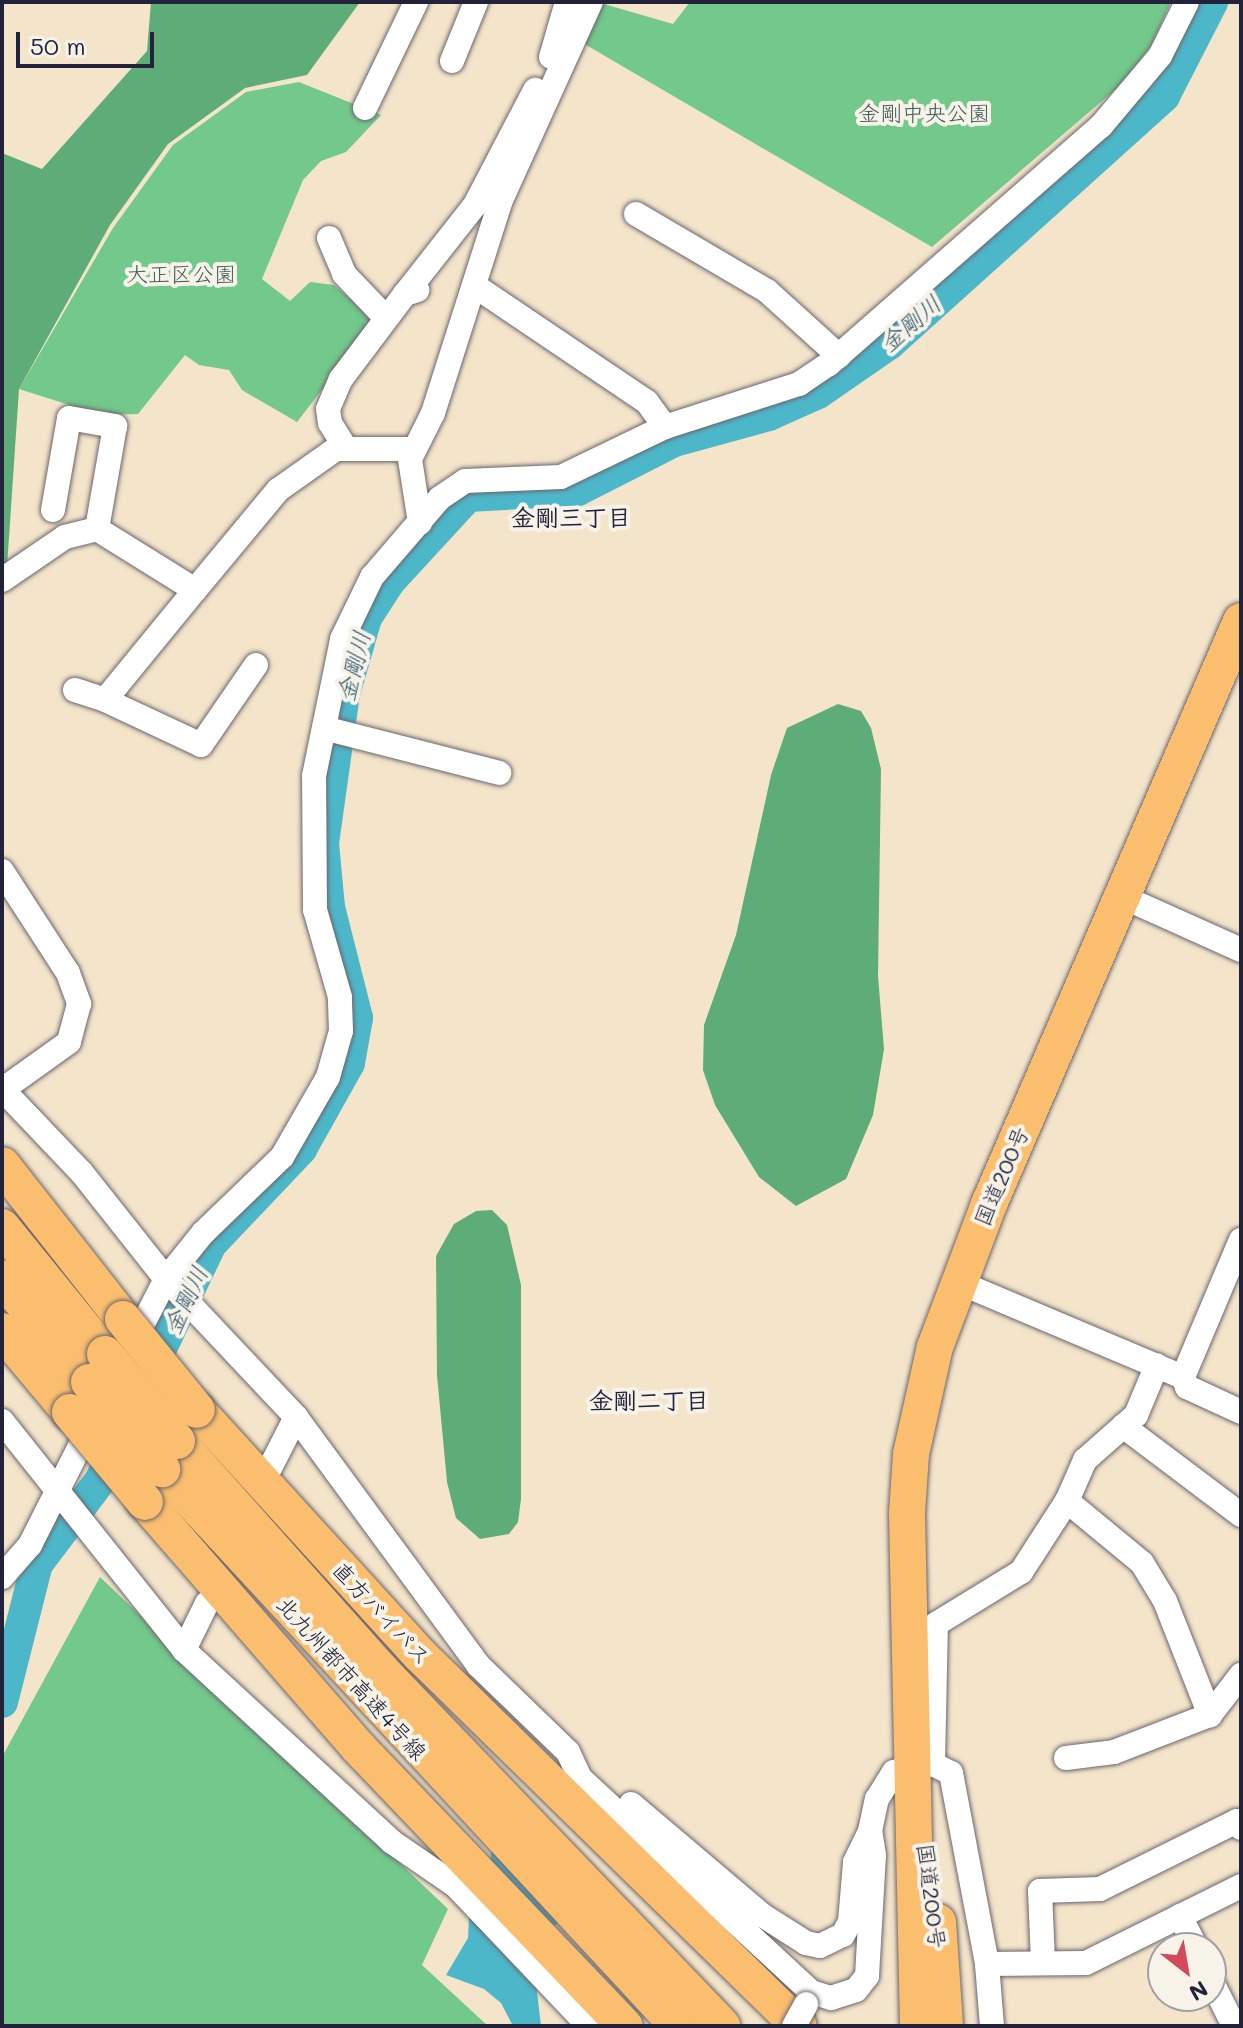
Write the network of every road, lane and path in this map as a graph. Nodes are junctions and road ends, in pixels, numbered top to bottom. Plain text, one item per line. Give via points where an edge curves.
1 (416, 2) edge
2 (476, 2) edge
3 (567, 2) edge
4 (591, 2) edge
5 (1187, 2) edge
6 (452, 61) dead end
7 (365, 108) dead end
8 (501, 200) junction
9 (636, 214) dead end
10 (329, 238) dead end
11 (475, 286) junction
12 (405, 294) junction
13 (386, 318) junction
14 (839, 356) junction
15 (665, 427) junction
16 (345, 447) junction
17 (412, 457) junction
18 (465, 481) junction
19 (53, 510) dead end
20 (420, 523) junction
21 (97, 529) junction
22 (2, 580) edge
23 (195, 590) junction
24 (1241, 621) edge
25 (256, 665) dead end
26 (75, 690) dead end
27 (105, 700) junction
28 (324, 728) junction
29 (499, 773) dead end
30 (2, 871) edge
31 (1123, 897) junction
32 (1241, 950) edge
33 (2, 1089) edge
34 (2, 1165) edge
35 (2, 1206) edge
36 (2, 1227) edge
37 (1241, 1240) edge
38 (2, 1278) edge
39 (166, 1279) junction
40 (958, 1282) junction
41 (2, 1287) edge
42 (1231, 1300) edge
43 (34, 1319) edge
44 (1157, 1365) junction
45 (1183, 1377) junction
46 (1241, 1412) edge
47 (296, 1417) junction
48 (2, 1421) edge
49 (1123, 1426) junction
50 (169, 1455) junction
51 (270, 1468) dead end
52 (58, 1488) junction
53 (1067, 1501) junction
54 (1241, 1515) edge
55 (2, 1577) edge
56 (207, 1603) dead end
57 (184, 1650) junction
58 (1241, 1675) edge
59 (1210, 1715) junction
60 (568, 1752) junction
61 (1066, 1758) dead end
62 (924, 1765) junction
63 (1241, 1828) edge
64 (870, 1831) junction
65 (460, 1872) junction
66 (1241, 1886) edge
67 (1180, 1916) junction
68 (1188, 1932) edge
69 (1043, 1962) junction
70 (987, 1964) junction
71 (552, 1969) junction
72 (917, 2009) edge
73 (799, 2014) edge
74 (991, 2016) edge
75 (573, 2017) edge
76 (589, 2026) edge
77 (625, 2026) edge
78 (678, 2026) edge
79 (722, 2026) edge
80 (898, 2026) edge
81 (945, 2026) edge
82 (1011, 2026) edge

1 - 7 street
2 - 6 street
3 - 12 street via 546,68 475,205
4 - 8 street
5 - 14 street via 1160,56 1101,126
8 - 11 street
8 - 12 street via 433,277
9 - 14 street via 767,291
10 - 13 street via 344,274
11 - 15 street via 647,402
11 - 17 street via 433,413
12 - 13 street
13 - 16 street via 341,379 328,409
14 - 15 street via 799,384
15 - 18 street via 531,490
16 - 17 street
16 - 23 street via 278,490
17 - 18 street via 431,484
17 - 20 street
18 - 20 street via 440,498
19 - 21 street via 69,418 115,426
20 - 28 street via 372,577 342,639
21 - 22 street via 65,537
21 - 23 street
23 - 27 street
24 - 31 highway, 国道200号
25 - 27 street via 201,745
26 - 27 street
28 - 29 street
28 - 39 street via 314,776 313,883 315,910 340,997 341,1031 328,1077 282,1157 203,1233
30 - 33 street via 68,973 79,1004 69,1042
31 - 32 street
31 - 40 highway, 国道200号
33 - 39 street via 82,1173
34 - 73 highway, 直方バイパス, bridge via 197,1410 420,1655
35 - 43 highway
36 - 43 highway
37 - 42 street
38 - 43 highway
39 - 47 street
39 - 52 street
40 - 44 street
40 - 62 highway, 国道200号 via 935,1347 911,1454 907,1513
41 - 43 highway
42 - 45 street
43 - 50 highway, 北九州都市高速4号線, bridge via 97,1368
43 - 65 highway, bridge via 70,1412
44 - 45 street
44 - 49 street via 1136,1415
45 - 46 street via 1187,1387
47 - 51 street
47 - 60 street via 478,1665
48 - 52 street
49 - 53 street via 1085,1460
49 - 54 street
50 - 78 highway, 北九州都市高速4号線 via 463,1800
50 - 79 highway, 北九州都市高速4号線
52 - 55 street via 30,1545
52 - 57 street
53 - 59 street via 1142,1563 1165,1601
53 - 62 street via 1021,1572 936,1624
56 - 57 street
57 - 65 street via 392,1842
58 - 59 street
59 - 61 street via 1114,1752
60 - 64 street via 703,1869 806,1943 832,1942 850,1922 855,1862
60 - 73 street via 580,1778
62 - 64 street via 894,1772 877,1799
62 - 70 street via 951,1773
62 - 72 highway, 国道200号
62 - 81 highway, 国道200号
63 - 69 street via 1237,1821 1100,1889 1040,1891
64 - 73 street via 874,1855 867,1976 856,1990
65 - 71 highway
66 - 67 street
67 - 68 street
67 - 69 street via 1086,1963
69 - 70 street
70 - 74 street
71 - 75 street
71 - 77 highway
72 - 80 highway
74 - 82 street
75 - 76 street

